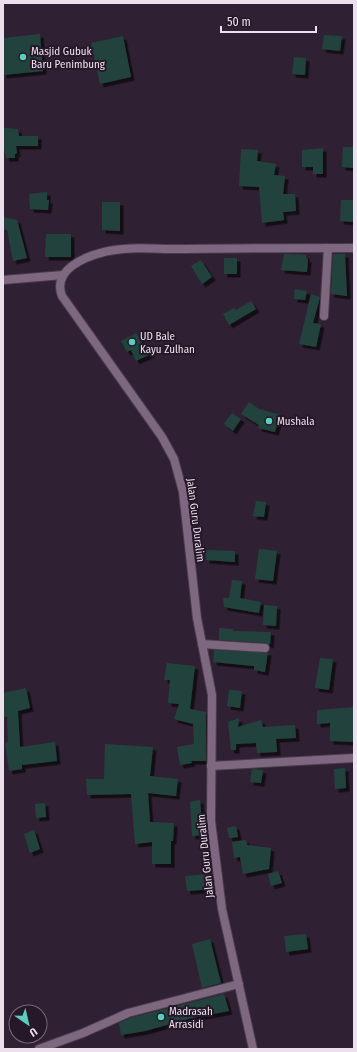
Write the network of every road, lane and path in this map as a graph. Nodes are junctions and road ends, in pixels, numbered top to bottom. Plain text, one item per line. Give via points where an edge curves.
1 (328, 248) junction
2 (354, 248) edge
3 (62, 275) junction
4 (3, 280) edge
5 (324, 316) dead end
6 (202, 644) junction
7 (265, 648) dead end
8 (354, 758) edge
9 (211, 766) junction
10 (239, 984) junction
11 (39, 1049) edge
12 (254, 1049) edge

1 - 2 street
1 - 3 street via 106,251 81,261
1 - 5 street
3 - 4 street
3 - 6 street, Jalan Guru Duralim via 62,296 162,437 174,459 183,492
6 - 7 street
6 - 9 street, Jalan Guru Duralim via 212,695
8 - 9 street
9 - 10 street, Jalan Guru Duralim via 212,841 222,909
10 - 11 street via 128,1013
10 - 12 street, Jalan Guru Duralim

